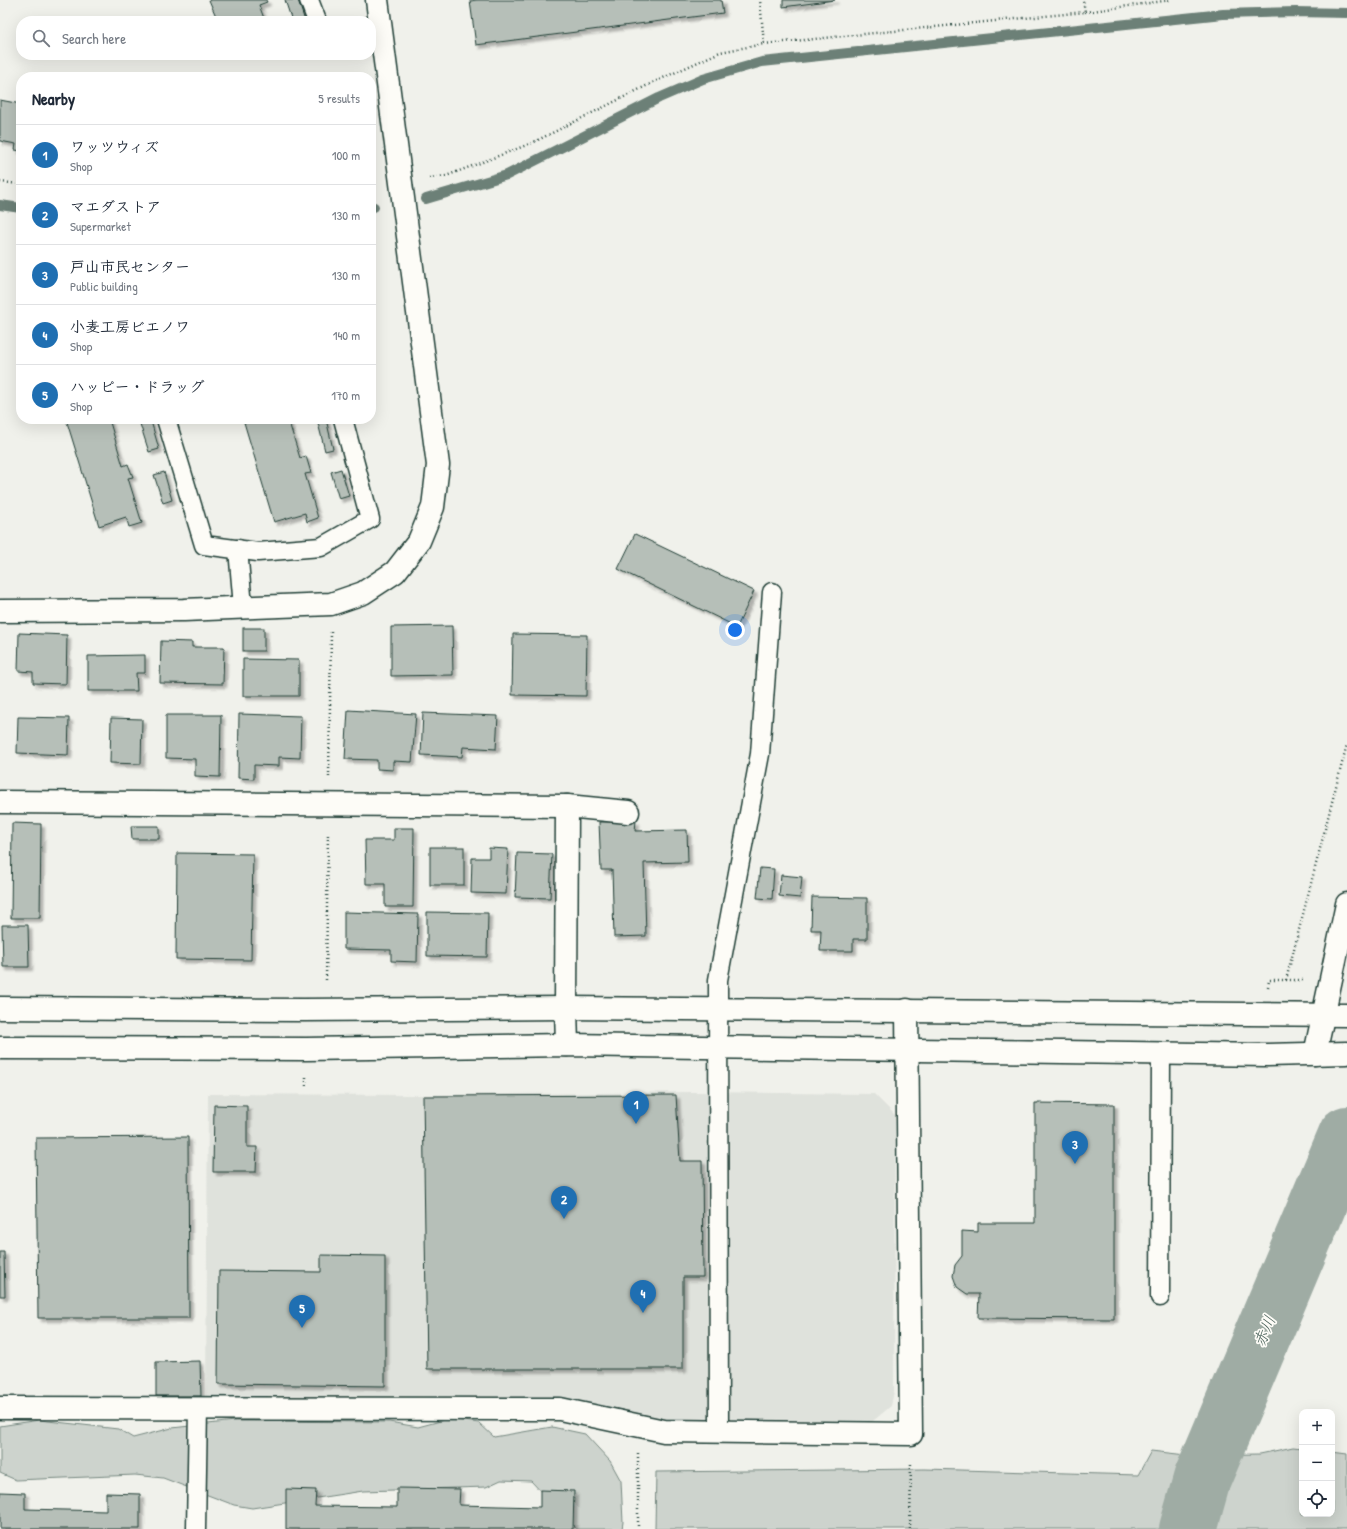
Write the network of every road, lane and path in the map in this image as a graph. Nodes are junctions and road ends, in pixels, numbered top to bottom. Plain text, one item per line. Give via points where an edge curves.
1 (309, 0) edge
2 (377, 0) edge
3 (760, 0) edge
4 (1083, 0) edge
5 (1171, 0) edge
6 (1084, 12) junction
7 (315, 16) edge
8 (764, 44) junction
9 (0, 182) edge
10 (401, 182) junction
11 (16, 184) edge
12 (168, 424) edge
13 (344, 424) edge
14 (238, 549) junction
15 (772, 592) dead end
16 (243, 607) junction
17 (0, 611) edge
18 (1347, 744) edge
19 (0, 802) edge
20 (567, 806) junction
21 (628, 812) dead end
22 (1347, 904) edge
23 (1286, 980) dead end
24 (0, 1008) edge
25 (566, 1008) junction
26 (718, 1009) junction
27 (907, 1010) junction
28 (1322, 1015) junction
29 (1347, 1015) edge
30 (567, 1045) junction
31 (0, 1048) edge
32 (718, 1048) junction
33 (908, 1051) junction
34 (1347, 1053) edge
35 (1161, 1054) junction
36 (1315, 1054) junction
37 (1160, 1297) dead end
38 (0, 1408) edge
39 (198, 1408) junction
40 (638, 1425) junction
41 (719, 1432) junction
42 (911, 1434) junction
43 (196, 1529) edge
44 (638, 1529) edge
45 (910, 1529) edge

1 - 7 lane
2 - 10 street
3 - 8 path
4 - 6 path
5 - 6 path
6 - 8 path
8 - 10 path via 720,52 532,143 446,176
9 - 11 path
10 - 16 street via 438,465 433,507 419,541 396,572 363,593 331,604
12 - 14 lane via 204,545
13 - 14 lane via 370,519 321,547 258,552
14 - 16 lane
15 - 26 lane via 760,754 718,980
16 - 17 street via 184,610
18 - 23 path
19 - 20 street
20 - 21 street
20 - 25 street
22 - 28 street
24 - 25 street
25 - 26 street
25 - 30 street
26 - 27 street
26 - 32 lane
27 - 28 street
27 - 33 street
28 - 29 street
28 - 36 street
30 - 31 street via 306,1050
30 - 32 street
32 - 33 street
32 - 41 lane
33 - 35 street
33 - 42 street
34 - 36 street
35 - 36 street
35 - 37 lane
38 - 39 street
39 - 40 street via 560,1409
39 - 43 lane
40 - 41 street via 664,1431
40 - 44 path
41 - 42 street
42 - 45 path

